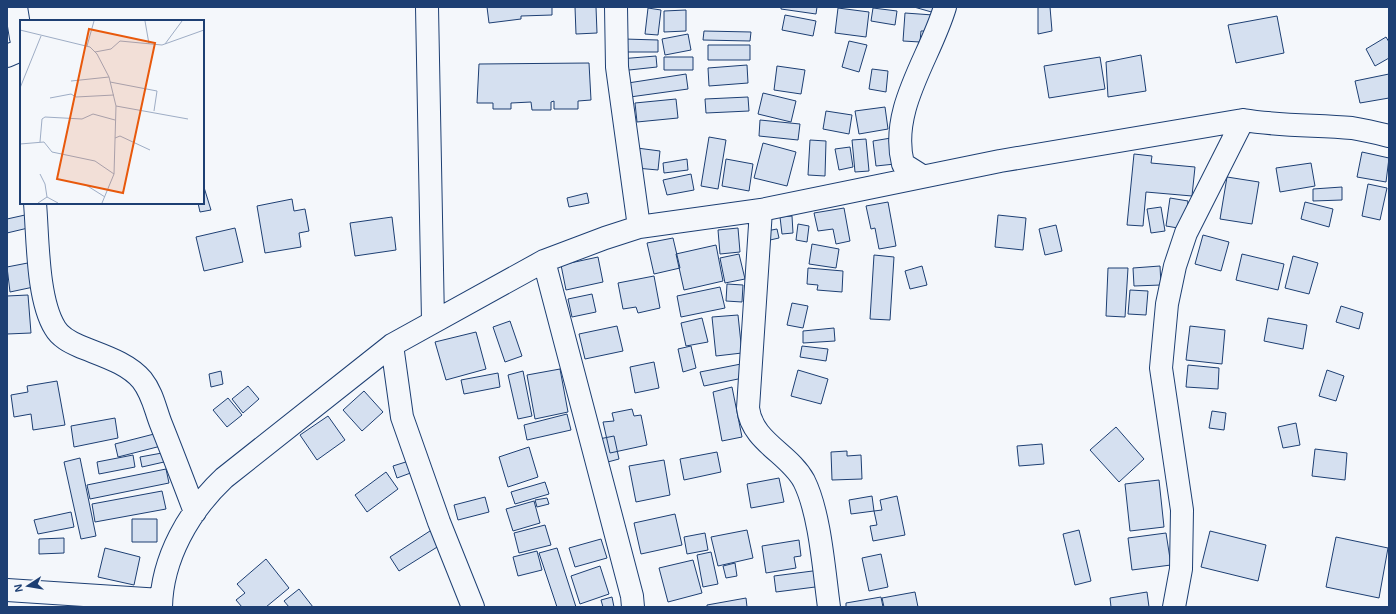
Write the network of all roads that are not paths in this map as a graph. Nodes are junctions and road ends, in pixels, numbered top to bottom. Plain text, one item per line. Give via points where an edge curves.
1 (16, 7) edge
2 (427, 7) edge
3 (616, 7) edge
4 (945, 7) edge
5 (20, 32) edge
6 (20, 50) edge
7 (7, 56) edge
8 (1244, 120) junction
9 (1389, 136) edge
10 (922, 176) junction
11 (35, 204) edge
12 (761, 210) junction
13 (639, 227) junction
14 (544, 261) junction
15 (433, 321) junction
16 (392, 345) junction
17 (195, 512) junction
18 (7, 590) edge
19 (161, 603) edge
20 (473, 607) edge
21 (633, 607) edge
22 (829, 607) edge
23 (1174, 607) edge

1 - 5 street
2 - 15 street
3 - 13 street via 618,67
4 - 10 street via 914,81 899,135 903,164
6 - 7 street
8 - 9 street via 1271,125 1354,128
8 - 10 street
8 - 23 street via 1186,234 1175,266 1167,304 1161,368 1182,518 1181,569
10 - 12 street
11 - 17 street via 42,288 47,310 55,328 62,337 110,358 142,379 155,402
12 - 13 street
12 - 22 street via 749,418 758,433 784,457 803,480 812,502
13 - 14 street
14 - 15 street
14 - 21 street
15 - 16 street
16 - 17 street via 239,465 210,491
16 - 20 street via 402,417 439,522
17 - 19 street via 171,554
18 - 19 street

